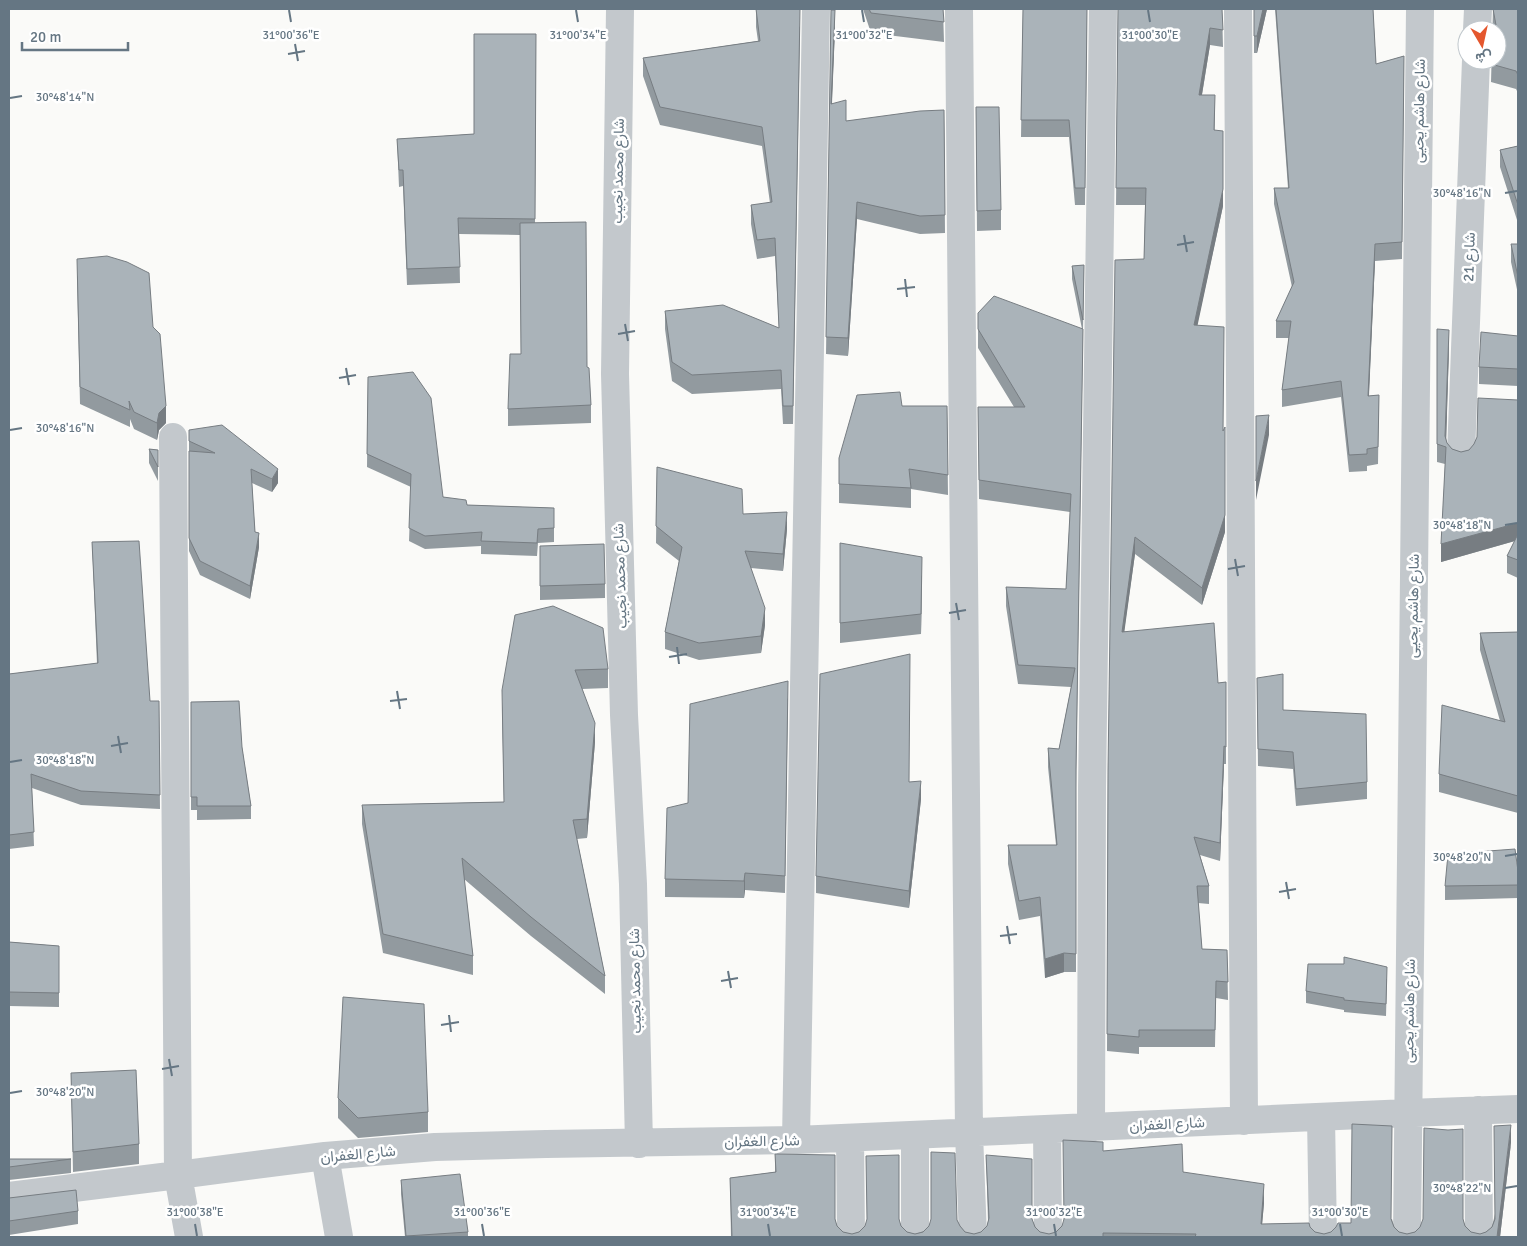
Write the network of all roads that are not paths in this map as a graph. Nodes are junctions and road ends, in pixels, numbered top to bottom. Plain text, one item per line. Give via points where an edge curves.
1 (620, 9) edge
2 (816, 9) edge
3 (959, 9) edge
4 (1103, 9) edge
5 (1238, 9) edge
6 (1420, 9) edge
7 (1476, 70) edge
8 (1463, 399) junction
9 (1491, 401) edge
10 (173, 437) dead end
11 (1461, 454) edge
12 (1518, 1109) edge
13 (1478, 1110) junction
14 (1408, 1113) junction
15 (1321, 1118) junction
16 (1244, 1121) junction
17 (1091, 1128) junction
18 (1047, 1129) junction
19 (969, 1133) junction
20 (915, 1135) junction
21 (850, 1138) junction
22 (796, 1140) junction
23 (640, 1144) junction
24 (325, 1156) junction
25 (178, 1176) junction
26 (9, 1196) edge
27 (189, 1237) edge
28 (339, 1237) edge
29 (851, 1237) edge
30 (915, 1237) edge
31 (973, 1237) edge
32 (1048, 1237) edge
33 (1323, 1237) edge
34 (1407, 1237) edge
35 (1479, 1237) edge

1 - 23 street, شارع محمد نجيب via 615,374
2 - 22 street
3 - 19 street
4 - 17 street via 1092,788
5 - 16 street
6 - 14 street, شارع هاشم يحيى
7 - 8 street, شارع 21
8 - 9 street
8 - 11 street, شارع 21
10 - 25 street
12 - 13 street, شارع الغفران
13 - 14 street, شارع الغفران
13 - 35 street
14 - 15 street, شارع الغفران
14 - 34 street, شارع هاشم يحيى
15 - 16 street, شارع الغفران
15 - 33 street
16 - 17 street, شارع الغفران
17 - 18 street, شارع الغفران
18 - 19 street, شارع الغفران
18 - 32 street
19 - 20 street, شارع الغفران
19 - 31 street
20 - 21 street, شارع الغفران
20 - 30 street
21 - 22 street, شارع الغفران
21 - 29 street
22 - 23 street, شارع الغفران
23 - 24 street, شارع الغفران via 436,1147
24 - 25 street, شارع الغفران
24 - 28 street
25 - 26 street, شارع الغفران
25 - 27 street

